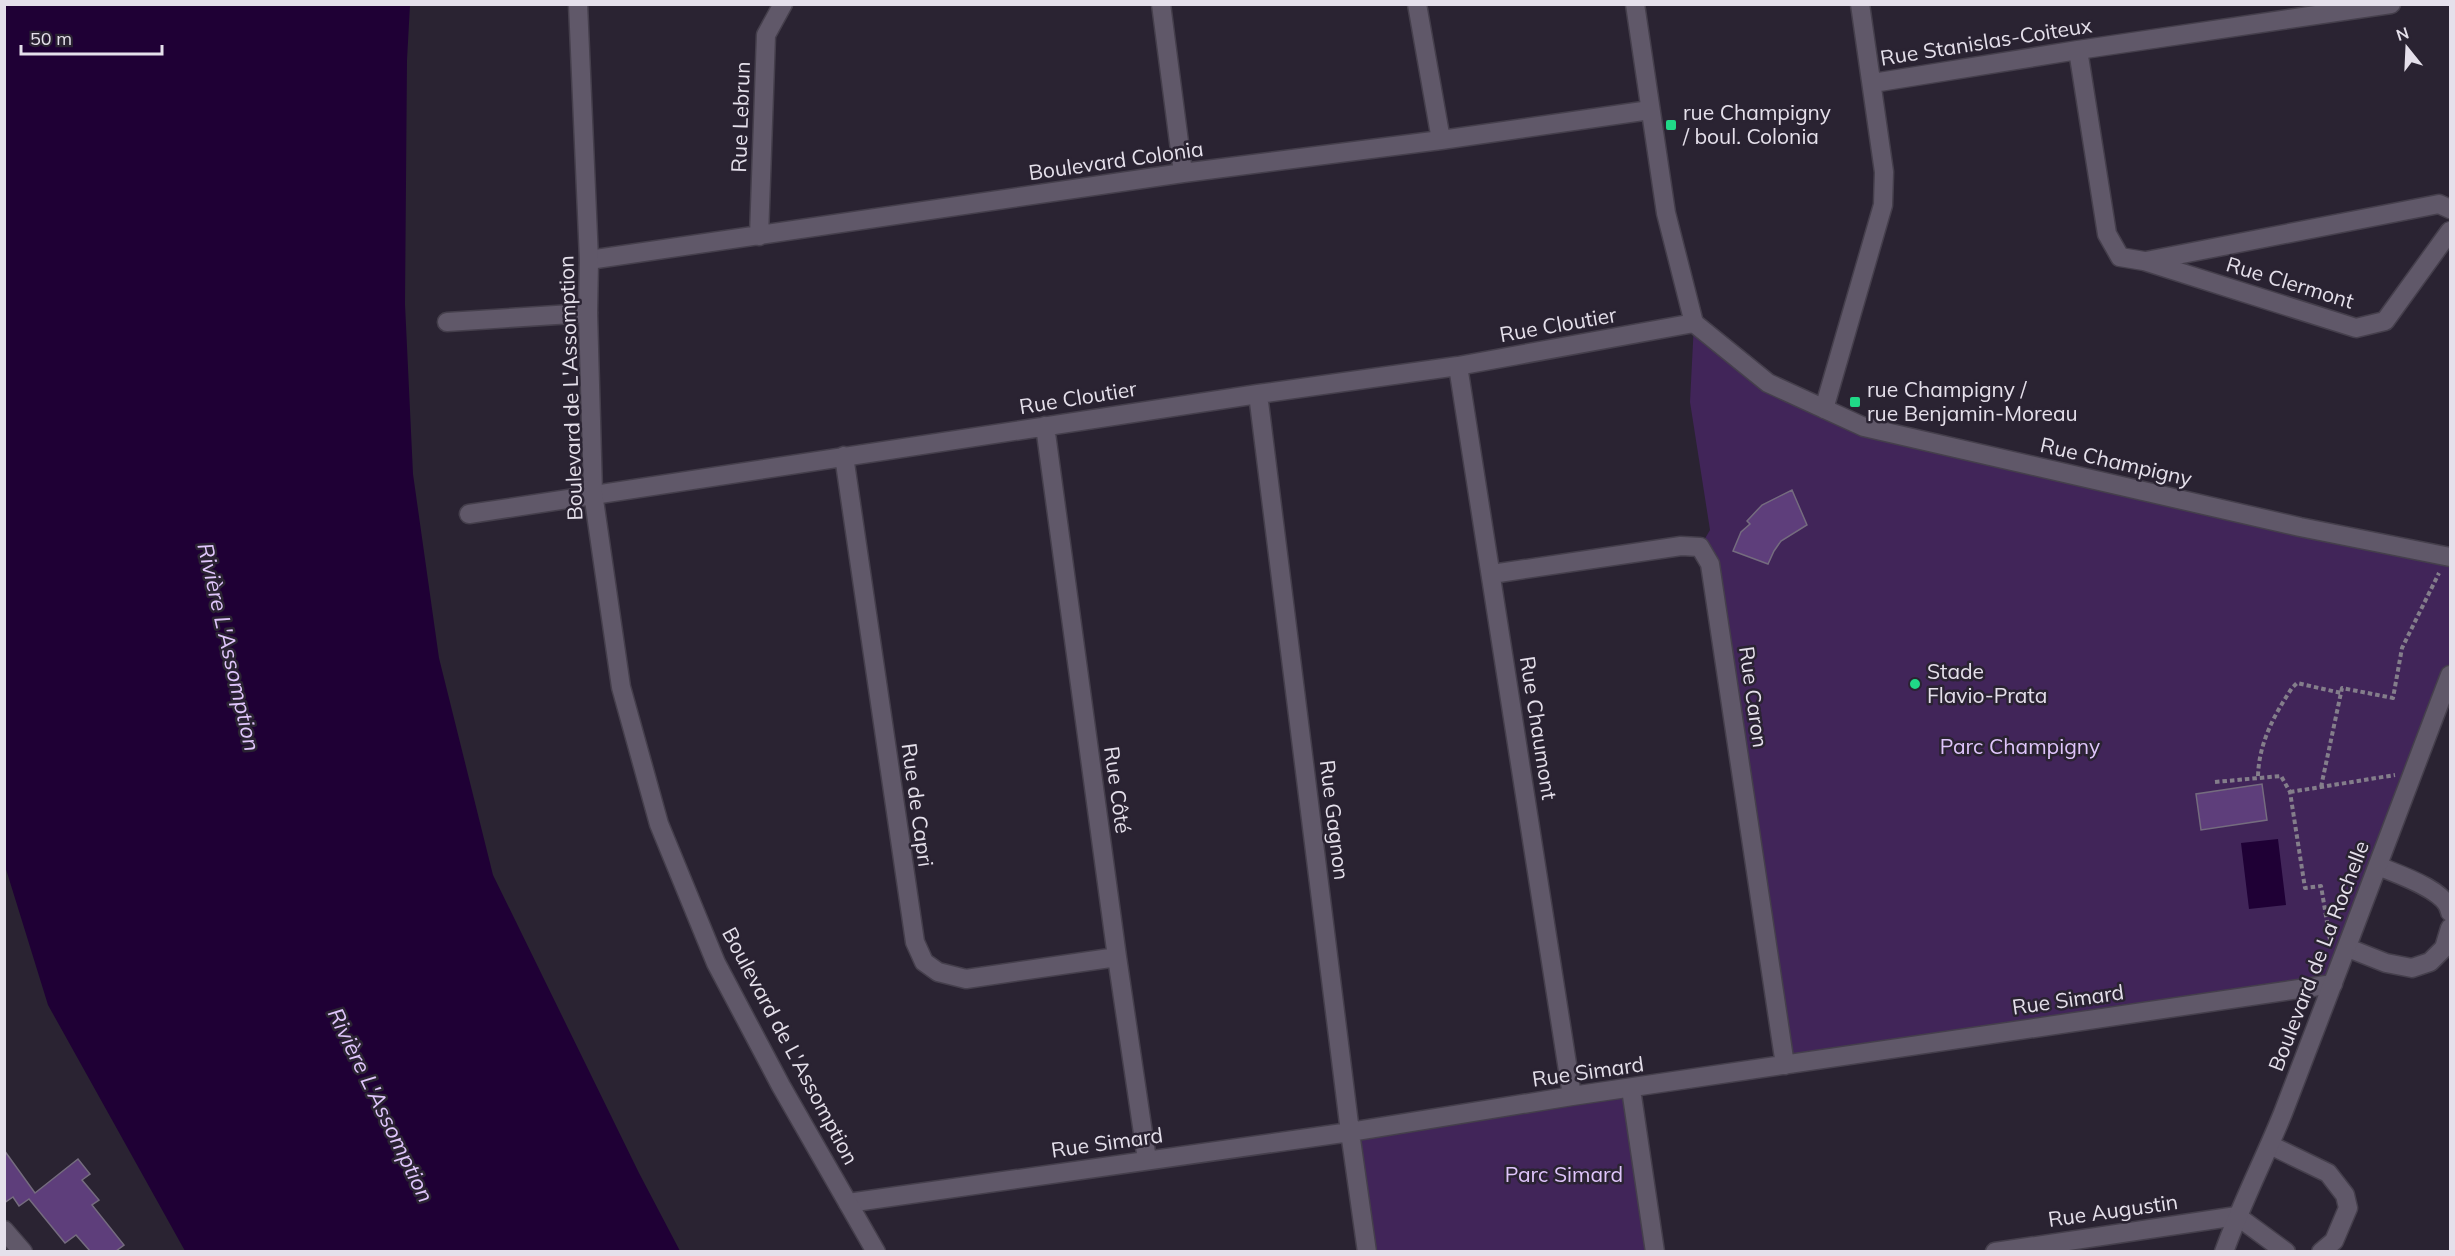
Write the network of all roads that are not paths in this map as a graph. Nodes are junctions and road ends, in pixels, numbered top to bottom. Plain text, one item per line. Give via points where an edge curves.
1 (578, 4) edge
2 (783, 4) edge
3 (1161, 4) edge
4 (1417, 4) edge
5 (1635, 4) edge
6 (1860, 4) edge
7 (2391, 4) edge
8 (2298, 11) edge
9 (2078, 50) junction
10 (1873, 83) junction
11 (1650, 110) junction
12 (1441, 140) junction
13 (1183, 173) junction
14 (2451, 209) edge
15 (2451, 231) edge
16 (759, 236) junction
17 (589, 260) junction
18 (2144, 261) junction
19 (588, 313) junction
20 (447, 322) dead end
21 (1694, 323) junction
22 (1458, 366) junction
23 (1258, 394) junction
24 (1824, 409) junction
25 (1045, 426) junction
26 (844, 456) junction
27 (593, 494) junction
28 (469, 514) dead end
29 (2449, 557) edge
30 (1492, 574) junction
31 (2451, 675) edge
32 (2378, 866) junction
33 (2451, 912) edge
34 (2451, 928) edge
35 (2339, 945) junction
36 (1116, 957) junction
37 (2333, 984) junction
38 (1785, 1065) junction
39 (1631, 1089) junction
40 (1572, 1096) junction
41 (1350, 1132) junction
42 (2270, 1145) junction
43 (1147, 1160) junction
44 (848, 1203) junction
45 (2237, 1216) junction
46 (4, 1230) edge
47 (23, 1251) edge
48 (876, 1251) edge
49 (1367, 1251) edge
50 (1655, 1251) edge
51 (1995, 1251) edge
52 (2224, 1251) edge
53 (2286, 1251) edge
54 (2321, 1251) edge

1 - 17 street, Boulevard de L'Assomption
2 - 16 street, Rue Lebrun via 766,35
3 - 13 street
4 - 12 street
5 - 11 street
6 - 10 street
7 - 8 street, Rue Stanislas-Coiteux
8 - 9 street, Rue Stanislas-Coiteux
9 - 10 street, Rue Stanislas-Coiteux
9 - 18 street, Rue Clermont via 2107,234 2120,257
10 - 24 street via 1884,172 1882,205
11 - 12 street, Boulevard Colonia
11 - 21 street via 1666,213
12 - 13 street, Boulevard Colonia
13 - 16 street, Boulevard Colonia
14 - 18 street, Rue Clermont via 2439,204
15 - 18 street, Rue Clermont via 2385,321 2356,328
16 - 17 street, Boulevard Colonia
17 - 19 street, Boulevard de L'Assomption
19 - 20 street
19 - 27 street, Boulevard de L'Assomption
21 - 22 street, Rue Cloutier
21 - 24 street, Rue Champigny via 1768,383
22 - 23 street, Rue Cloutier
22 - 30 street, Rue Chaumont
23 - 25 street, Rue Cloutier
23 - 41 street, Rue Gagnon
24 - 29 street, Rue Champigny via 1864,427 2300,527
25 - 26 street, Rue Cloutier
25 - 36 street, Rue Côté
26 - 27 street, Rue Cloutier
26 - 36 street, Rue de Capri via 915,942 924,962 938,972 966,979
27 - 28 street, Rue Cloutier
27 - 44 street, Boulevard de L'Assomption via 621,687 659,824 716,963
30 - 38 street, Rue Caron via 1681,546 1700,547 1710,564
30 - 40 street, Rue Chaumont
31 - 32 street, Boulevard de La Rochelle
32 - 33 street via 2437,892
32 - 35 street, Boulevard de La Rochelle
34 - 35 street via 2444,948 2430,962 2412,968 2386,963
35 - 37 street, Boulevard de La Rochelle
36 - 43 street, Rue Côté
37 - 38 street, Rue Simard
37 - 42 street, Boulevard de La Rochelle
38 - 39 street, Rue Simard
39 - 40 street, Rue Simard
39 - 50 street
40 - 41 street, Rue Simard
41 - 43 street, Rue Simard
41 - 49 street, Rue Gagnon
42 - 45 street, Boulevard de La Rochelle
42 - 54 street via 2328,1173 2345,1195 2348,1208 2334,1241
43 - 44 street, Rue Simard
44 - 48 street, Boulevard de L'Assomption
45 - 51 street, Rue Augustin
45 - 52 street, Boulevard de La Rochelle
45 - 53 street
46 - 47 street

